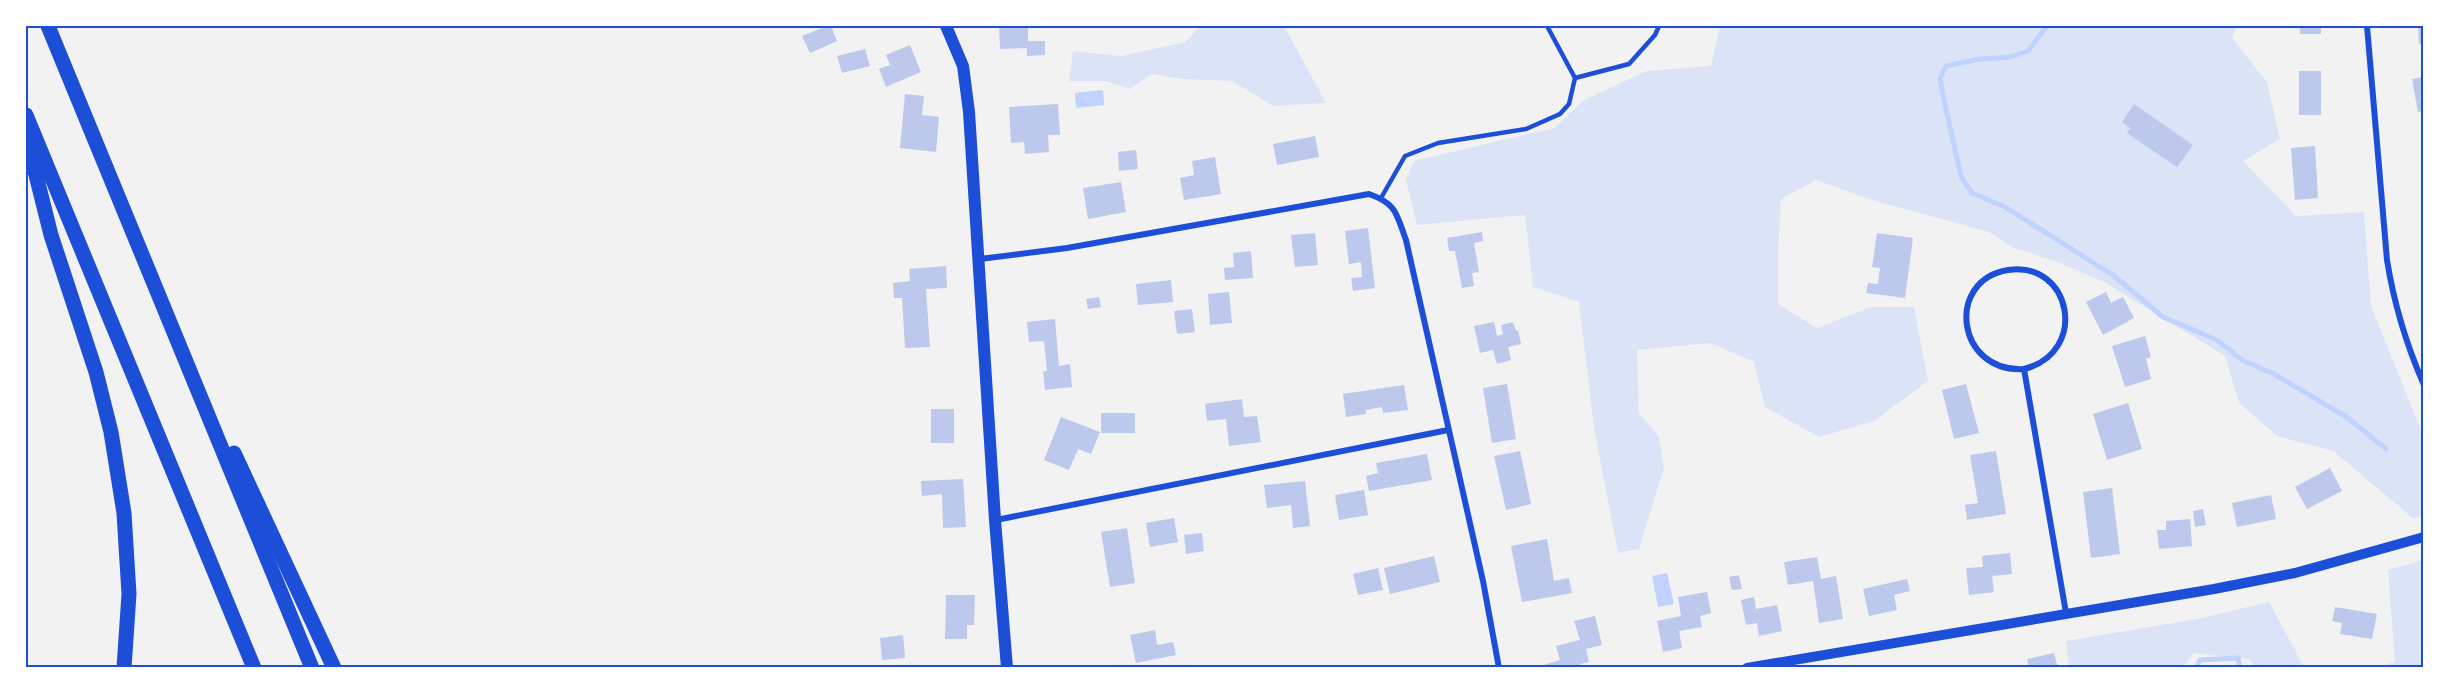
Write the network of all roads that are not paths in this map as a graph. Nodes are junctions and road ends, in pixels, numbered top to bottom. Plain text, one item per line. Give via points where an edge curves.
1 (48, 26) edge
2 (946, 26) edge
3 (1547, 26) edge
4 (1659, 26) edge
5 (2367, 26) edge
6 (1575, 78) junction
7 (26, 116) edge
8 (26, 133) edge
9 (1381, 198) junction
10 (980, 259) junction
11 (144, 260) junction
12 (2024, 369) junction
13 (2424, 385) edge
14 (1448, 430) junction
15 (995, 520) junction
16 (2424, 537) edge
17 (2066, 614) junction
18 (124, 668) edge
19 (254, 668) edge
20 (312, 668) edge
21 (334, 668) edge
22 (1007, 668) edge
23 (1499, 668) edge
24 (1747, 668) edge

1 - 11 highway
2 - 10 main road via 963,66
3 - 6 lane
4 - 6 lane via 1629,64
5 - 13 street via 2390,280 2399,319
6 - 9 lane via 1569,104 1560,114 1526,129 1438,143 1405,156
7 - 19 highway
8 - 18 highway via 51,236 96,372 111,432 124,513 128,582
9 - 10 street via 1369,194 1328,200 1067,248
9 - 14 street via 1389,202 1406,240
10 - 15 main road
11 - 20 highway
11 - 21 highway
12 - 12 street via 2055,350 2066,324 2064,305 2056,289 2042,276 2024,270 2005,270 1987,278 1974,292 1967,309 1966,328 1974,346 1987,360 2005,368
12 - 17 street
14 - 15 street
14 - 23 street
15 - 22 main road
16 - 17 street via 2295,573
17 - 24 street

